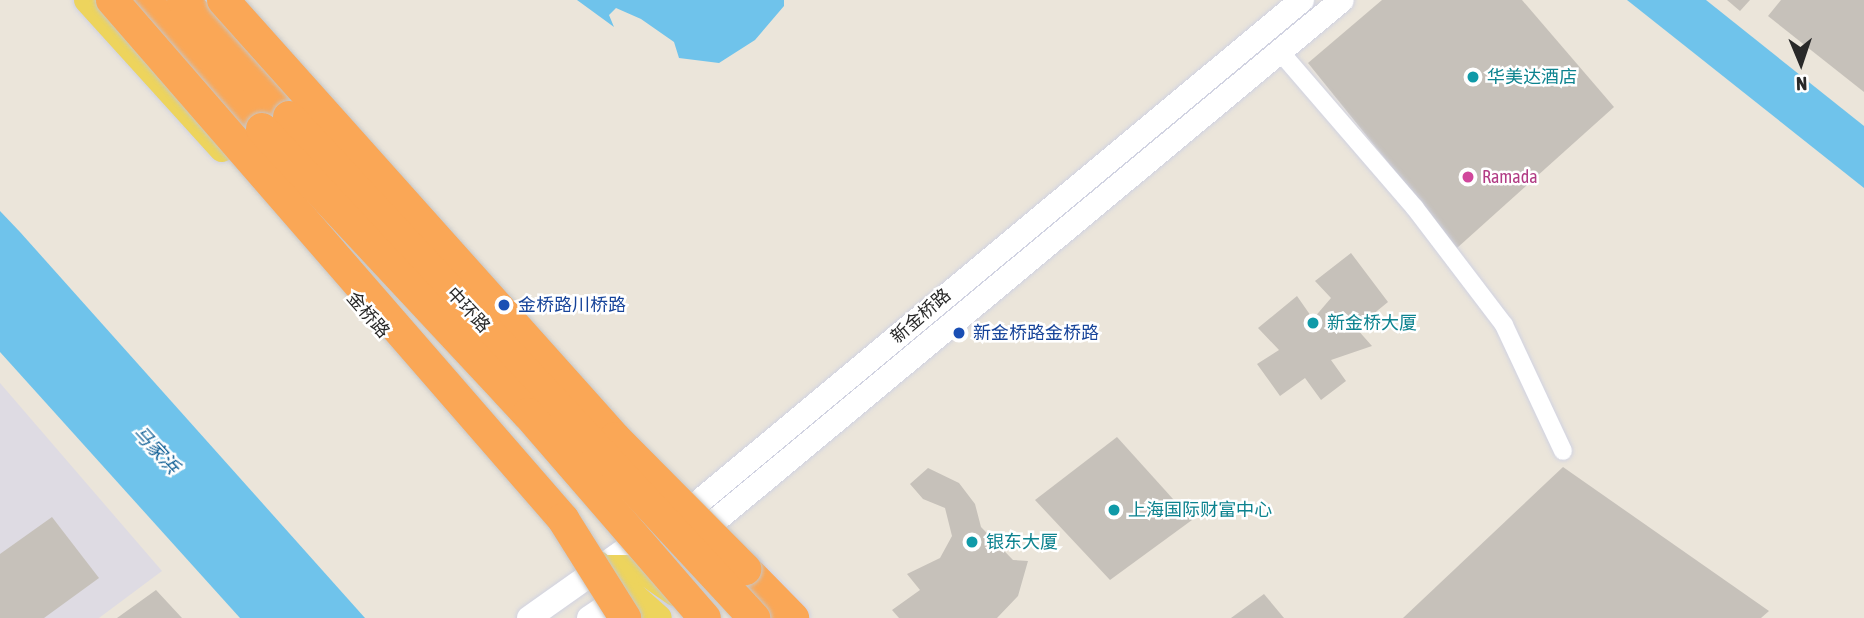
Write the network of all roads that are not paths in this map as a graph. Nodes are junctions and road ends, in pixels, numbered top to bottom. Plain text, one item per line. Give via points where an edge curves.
1 (87, 0) edge
2 (112, 0) edge
3 (145, 0) edge
4 (183, 0) edge
5 (206, 0) edge
6 (223, 0) edge
7 (1301, 0) edge
8 (1342, 0) edge
9 (1282, 54) junction
10 (615, 438) junction
11 (1563, 451) dead end
12 (659, 526) junction
13 (698, 536) junction
14 (677, 552) junction
15 (603, 568) junction
16 (634, 595) edge
17 (529, 618) edge
18 (589, 618) edge
19 (660, 618) edge
20 (697, 618) edge
21 (705, 618) edge
22 (736, 618) edge
23 (756, 618) edge
24 (773, 618) edge
25 (793, 618) edge

1 - 15 main road, 金桥路 via 406,358
2 - 16 highway, bridge
3 - 21 highway, 中环路, bridge via 528,414
4 - 23 highway, 中环路, bridge
5 - 12 main road via 484,313
6 - 10 highway, bridge
7 - 12 street, 新金桥路 via 694,506
8 - 9 street, 新金桥路
9 - 11 street via 1415,208 1504,325
9 - 13 street, 新金桥路
10 - 23 highway, bridge
10 - 25 highway, bridge
12 - 13 main road
12 - 14 main road
12 - 15 street, 新金桥路
13 - 14 street, 新金桥路
13 - 24 main road
14 - 16 street, 新金桥路
14 - 22 main road
15 - 16 main road via 628,568
15 - 17 street, 新金桥路
16 - 18 street, 新金桥路
16 - 19 main road
16 - 20 main road via 669,586

